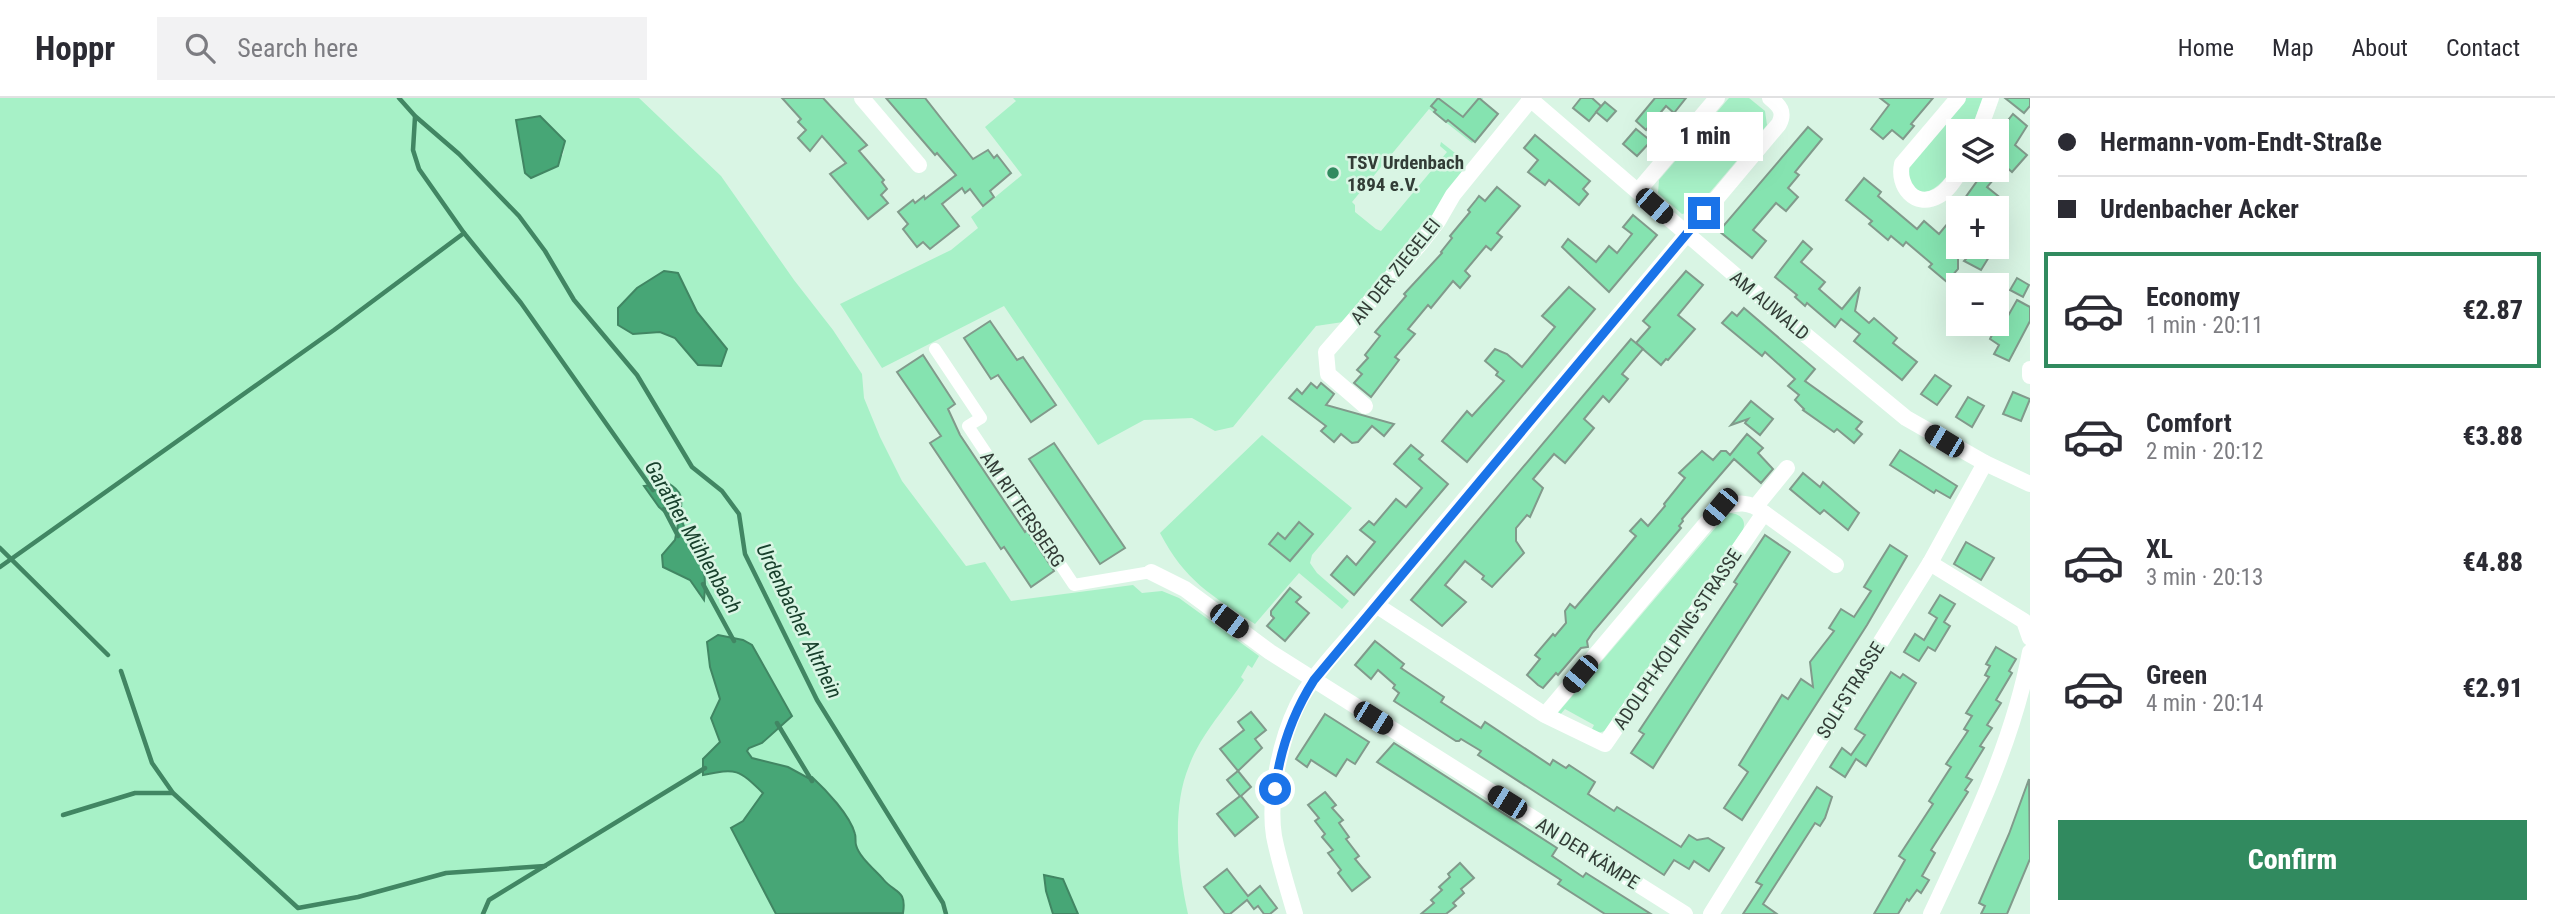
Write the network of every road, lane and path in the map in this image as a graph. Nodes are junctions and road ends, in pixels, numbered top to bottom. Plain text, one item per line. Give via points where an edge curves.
1 (862, 98) edge
2 (1530, 98) edge
3 (1717, 98) edge
4 (1770, 98) edge
5 (1958, 98) edge
6 (1991, 98) edge
7 (1983, 119) edge
8 (919, 165) dead end
9 (1952, 182) edge
10 (1638, 191) junction
11 (1686, 234) junction
12 (935, 349) dead end
13 (2030, 369) edge
14 (2030, 376) edge
15 (1365, 406) dead end
16 (1985, 463) junction
17 (1787, 468) dead end
18 (2030, 484) edge
19 (1760, 509) junction
20 (1930, 563) junction
21 (1836, 565) dead end
22 (1151, 572) joint
23 (1376, 605) junction
24 (2030, 638) edge
25 (2030, 652) edge
26 (1314, 680) junction
27 (1545, 715) junction
28 (1295, 914) edge
29 (1685, 914) edge
30 (1711, 914) edge
31 (1931, 914) edge

1 - 8 street
2 - 10 street, AM AUWALD
2 - 15 street, AN DER ZIEGELEI via 1420,244 1326,352 1328,374
3 - 10 street
4 - 11 street via 1781,108 1779,124
5 - 9 street via 1902,163 1900,176 1909,192 1923,200 1943,193
6 - 7 street
10 - 11 street, AM AUWALD
11 - 16 street, AM AUWALD via 1898,411
11 - 23 street
12 - 22 street, AM RITTERSBERG via 981,418 968,426 1074,585
13 - 14 street
16 - 18 street, AM AUWALD
16 - 20 street, SOLFSTRASSE
17 - 19 street, ADOLPH-KOLPING-STRASSE
19 - 21 street
19 - 27 street via 1742,502 1720,507
19 - 27 street, ADOLPH-KOLPING-STRASSE via 1605,744
20 - 24 street via 2024,621
20 - 30 street, SOLFSTRASSE
22 - 26 street, AM RITTERSBERG via 1185,589
23 - 26 street
23 - 27 street, ADOLPH-KOLPING-STRASSE
25 - 31 street via 1989,781
26 - 28 street via 1297,706 1281,754 1272,811
26 - 29 street, AN DER KÄMPE

